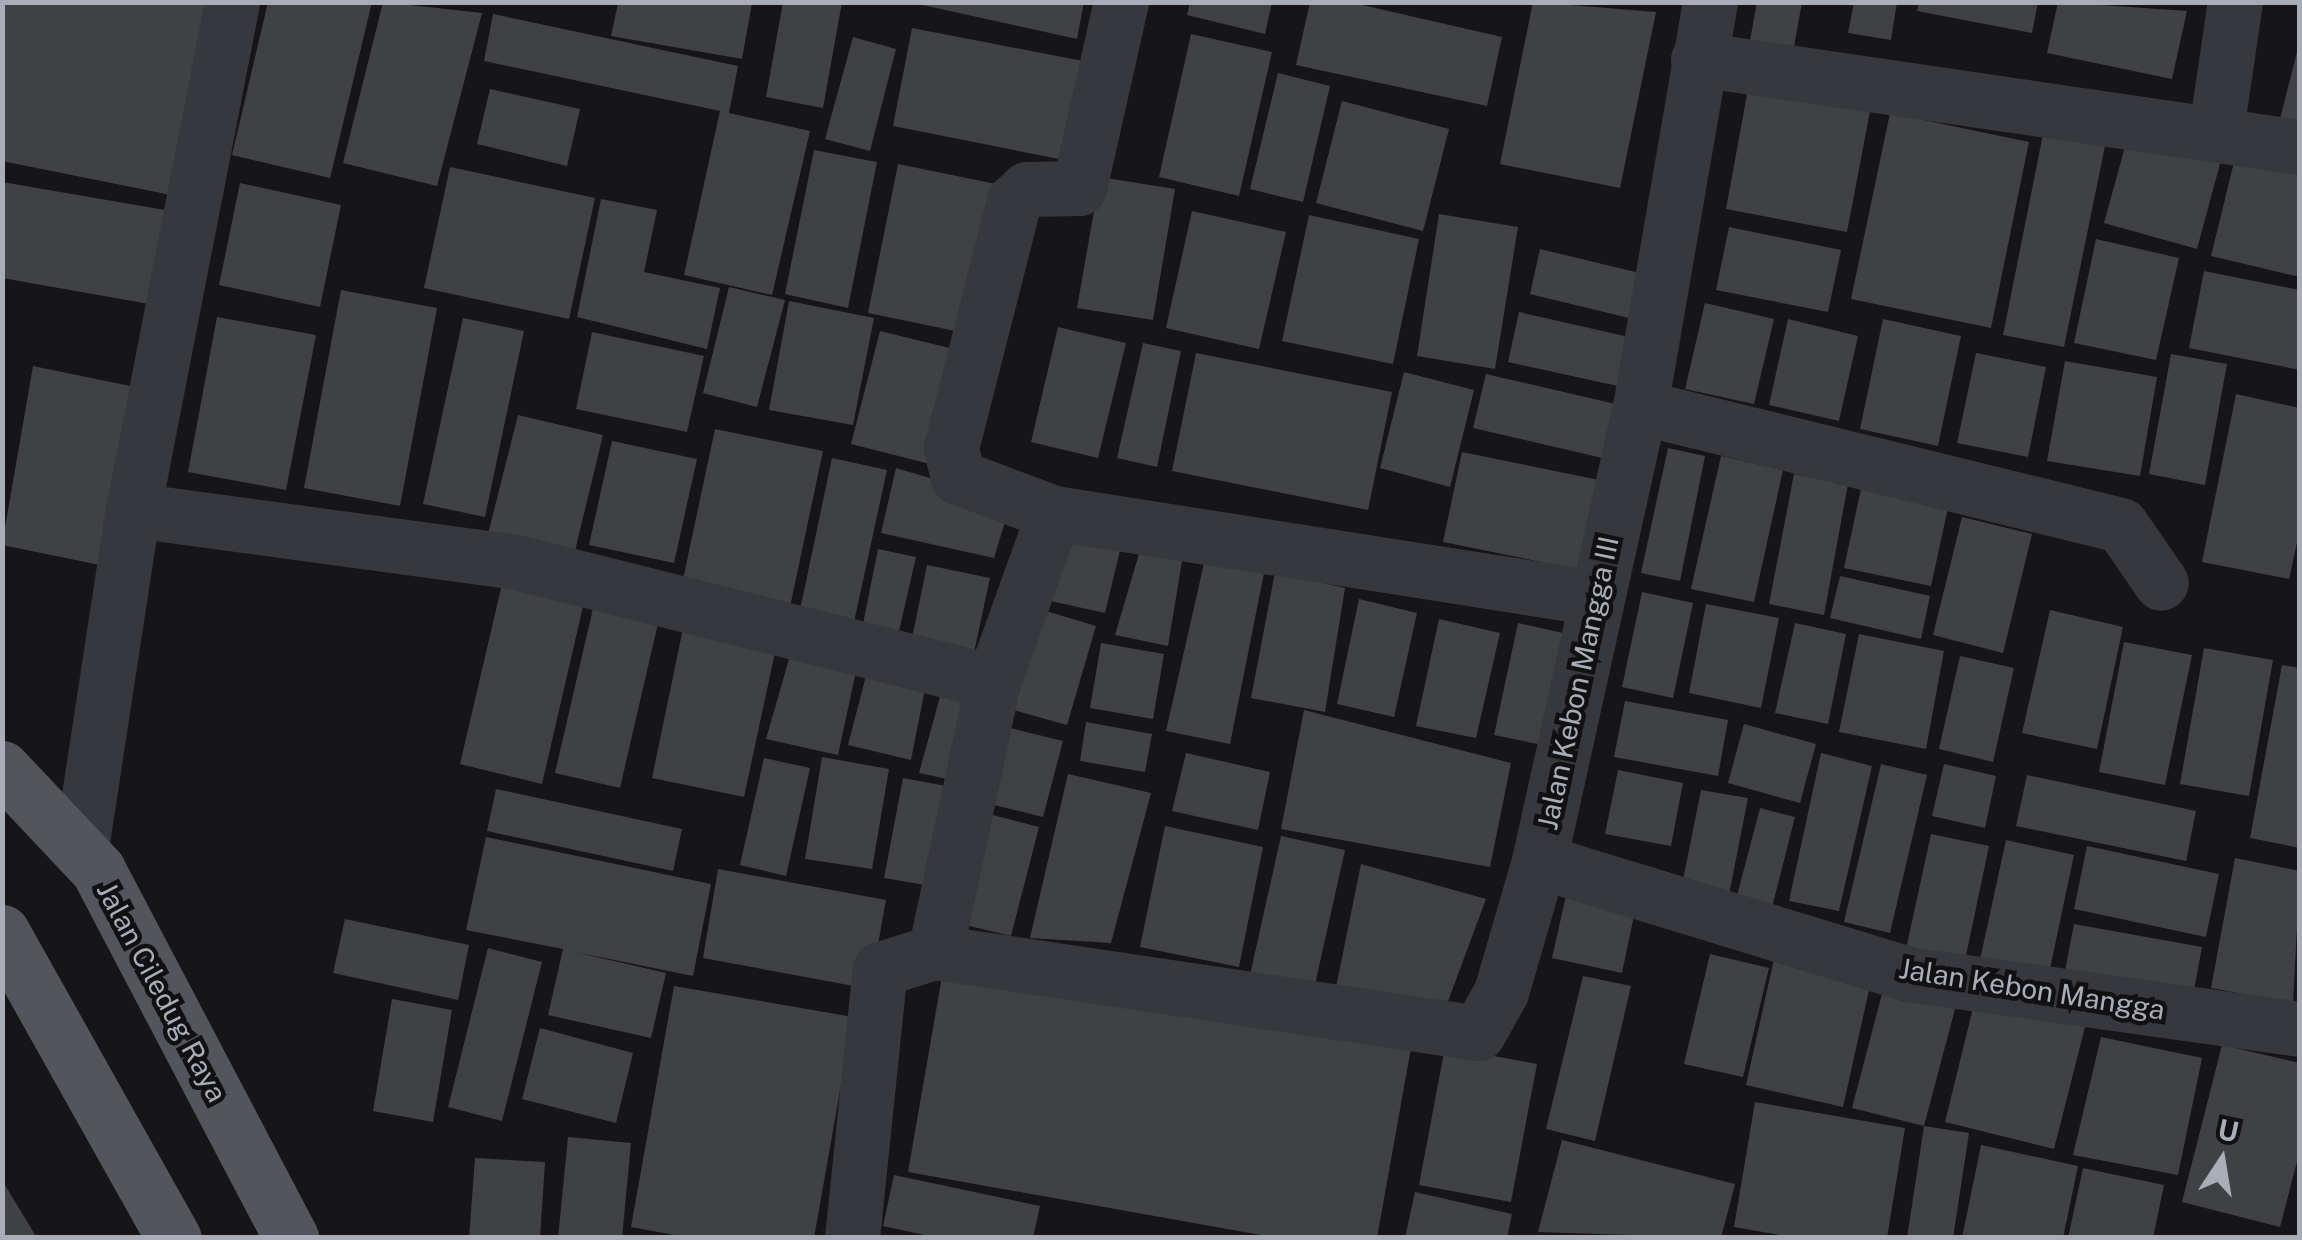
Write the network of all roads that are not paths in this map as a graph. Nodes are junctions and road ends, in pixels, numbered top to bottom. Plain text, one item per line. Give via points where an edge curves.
1 (232, 2) edge
2 (1121, 2) edge
3 (1710, 2) edge
4 (2236, 2) edge
5 (1698, 59) junction
6 (2216, 130) junction
7 (2300, 148) edge
8 (1640, 407) junction
9 (133, 510) junction
10 (1054, 513) junction
11 (2161, 583) dead end
12 (1596, 598) junction
13 (994, 682) junction
14 (2, 768) edge
15 (81, 848) junction
16 (1539, 861) junction
17 (2, 932) edge
18 (935, 952) junction
19 (2300, 1029) edge
20 (174, 1238) edge
21 (291, 1238) edge
22 (852, 1238) edge

1 - 9 street
2 - 10 street via 1079,188 1026,189 1014,201 951,448 958,477
3 - 5 street, Jalan Kebon Mangga III
4 - 6 street
5 - 6 street
5 - 8 street, Jalan Kebon Mangga III
6 - 7 street
8 - 11 street via 2121,525
8 - 12 street, Jalan Kebon Mangga III
9 - 13 street via 512,561
9 - 15 street
10 - 12 street
10 - 13 street
12 - 16 street, Jalan Kebon Mangga III
13 - 18 street
14 - 15 main road, Jalan Ciledug Raya
15 - 21 main road, Jalan Ciledug Raya
16 - 18 street, Jalan Kebon Mangga III via 1501,992 1478,1033
16 - 19 street, Jalan Kebon Mangga via 1908,974
17 - 20 main road
18 - 22 street, Jalan Kebon Mangga III via 880,969

